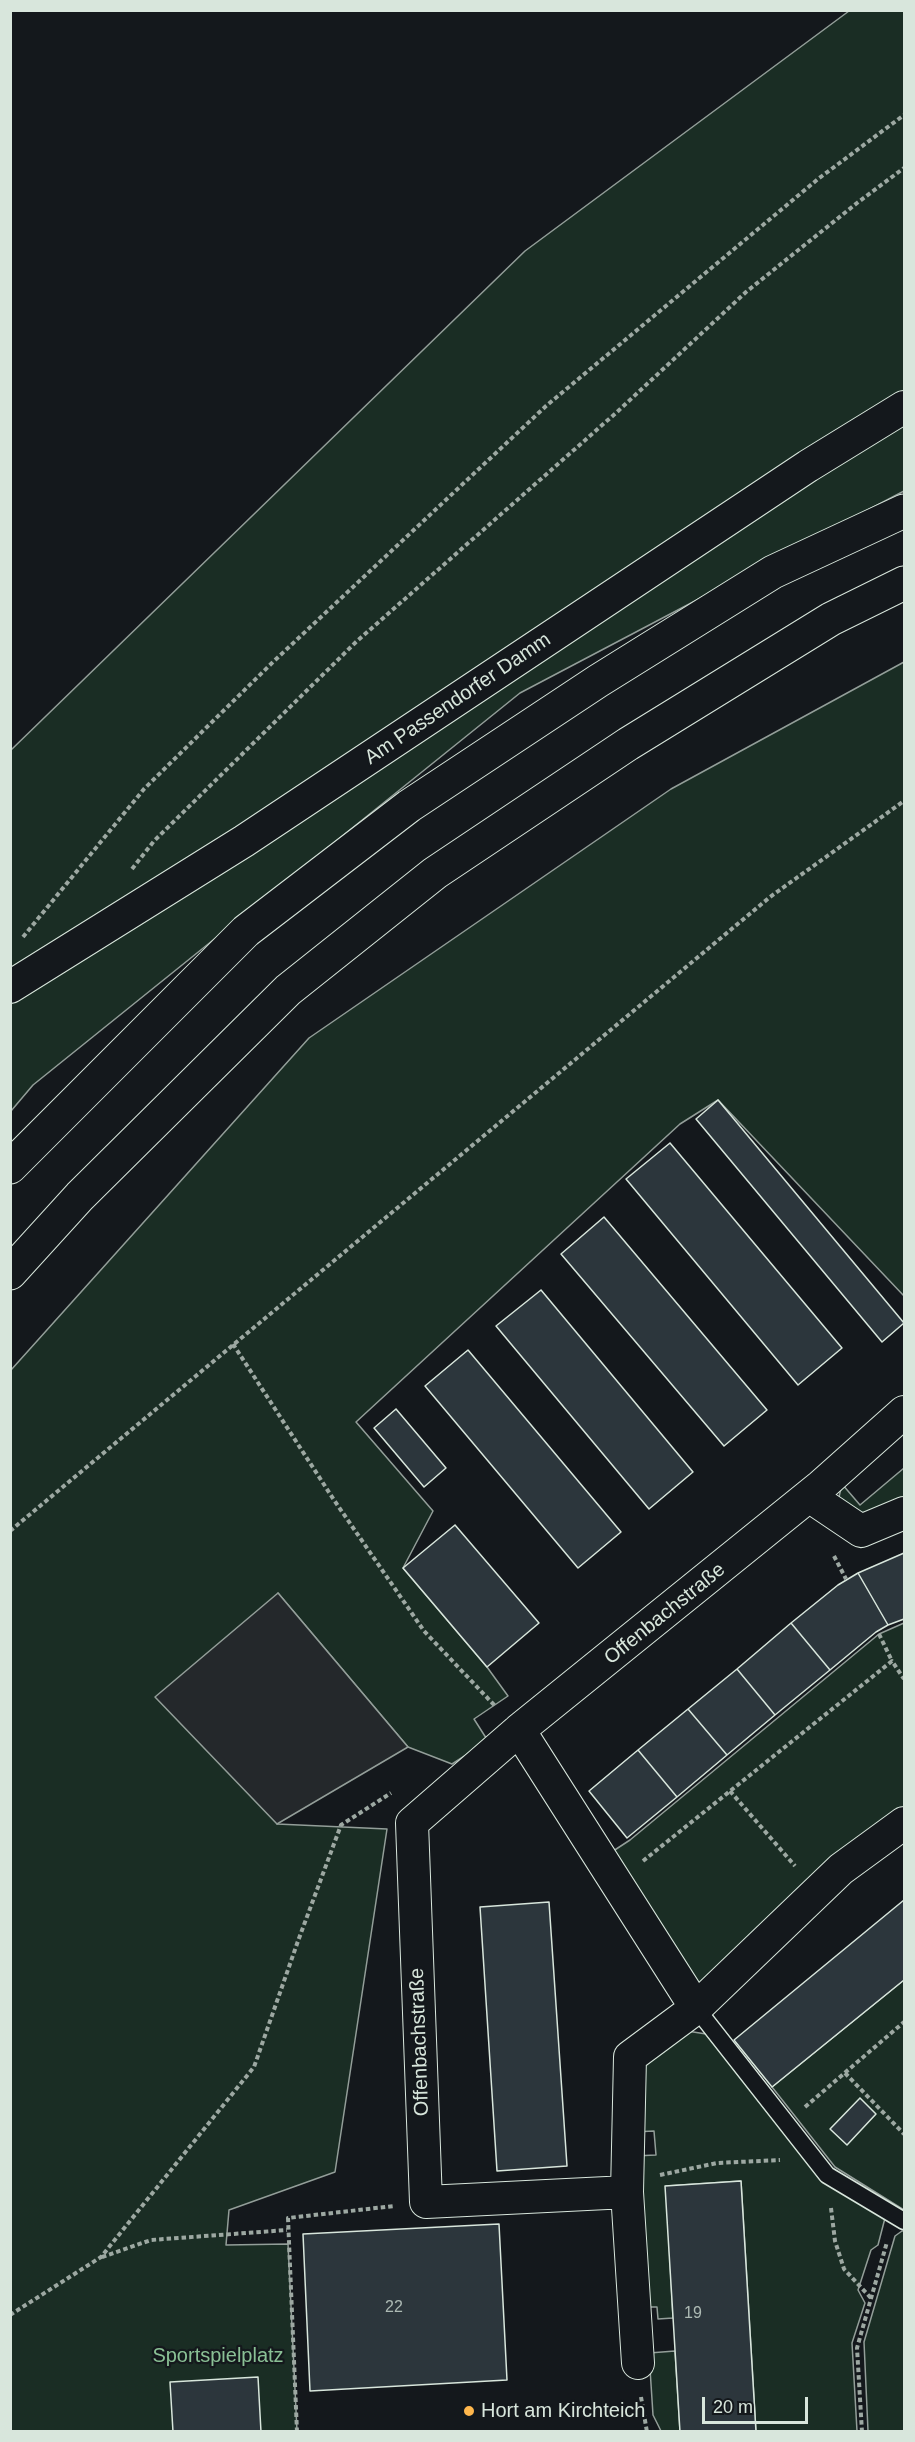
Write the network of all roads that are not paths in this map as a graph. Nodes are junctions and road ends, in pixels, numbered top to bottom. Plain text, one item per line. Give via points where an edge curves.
1 (904, 407) edge
2 (904, 511) edge
3 (904, 583) edge
4 (10, 987) edge
5 (10, 1167) edge
6 (10, 1273) edge
7 (904, 1412) edge
8 (809, 1496) junction
9 (904, 1513) edge
10 (519, 1730) junction
11 (904, 1823) edge
12 (696, 2008) junction
13 (627, 2186) junction
14 (899, 2218) edge
15 (638, 2363) dead end

1 - 4 street, Am Passendorfer Damm via 808,466 244,841
2 - 5 highway via 773,572 409,806 246,931
3 - 6 highway via 831,619 638,737 435,873 288,990 80,1196
7 - 8 street, Offenbachstraße
8 - 9 street via 861,1531
8 - 10 street, Offenbachstraße
10 - 12 street
10 - 13 street, Offenbachstraße via 412,1823 426,2202
11 - 12 street via 841,1869
12 - 13 street via 630,2057
12 - 14 lane via 827,2175
13 - 15 street

